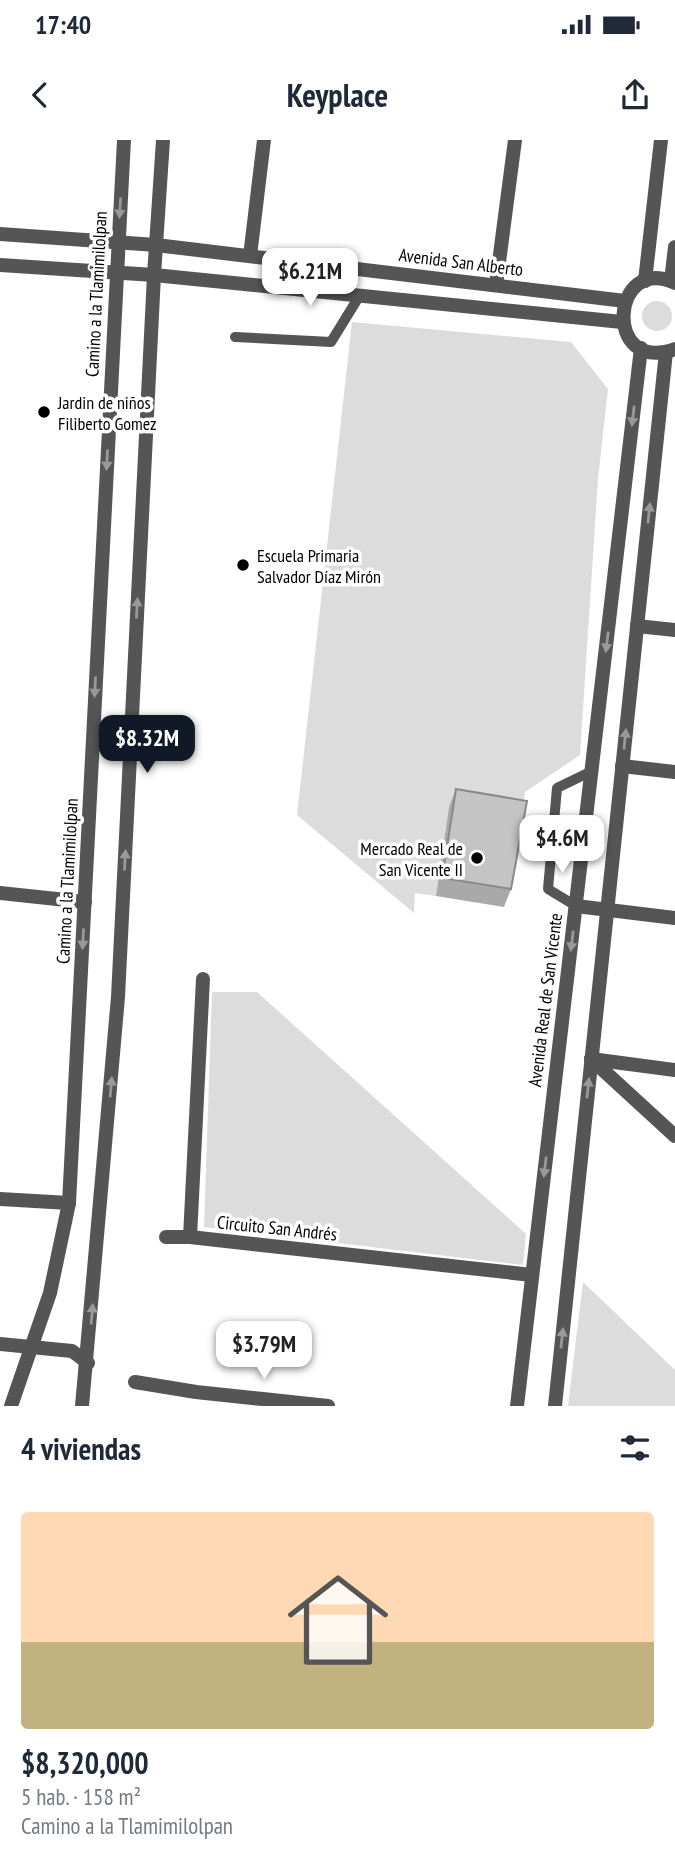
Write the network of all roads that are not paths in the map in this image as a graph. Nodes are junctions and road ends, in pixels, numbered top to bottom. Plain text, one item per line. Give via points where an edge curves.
1 (124, 140) edge
2 (163, 140) edge
3 (264, 140) edge
4 (515, 140) edge
5 (661, 140) edge
6 (0, 234) edge
7 (118, 241) junction
8 (156, 245) junction
9 (675, 247) edge
10 (250, 256) junction
11 (0, 265) edge
12 (116, 272) junction
13 (154, 275) junction
14 (645, 281) junction
15 (673, 282) edge
16 (496, 285) junction
17 (360, 295) junction
18 (625, 301) junction
19 (622, 322) junction
20 (234, 338) dead end
21 (641, 348) junction
22 (670, 351) edge
23 (637, 626) junction
24 (675, 630) edge
25 (622, 766) junction
26 (592, 771) junction
27 (675, 772) edge
28 (0, 894) edge
29 (85, 902) junction
30 (576, 906) junction
31 (607, 910) junction
32 (675, 918) edge
33 (203, 979) dead end
34 (591, 1059) junction
35 (675, 1070) edge
36 (675, 1136) edge
37 (0, 1199) edge
38 (69, 1203) junction
39 (166, 1237) dead end
40 (190, 1237) junction
41 (532, 1275) junction
42 (0, 1344) edge
43 (33, 1346) junction
44 (88, 1363) junction
45 (135, 1382) dead end
46 (195, 1399) edge
47 (11, 1406) edge
48 (82, 1406) edge
49 (328, 1406) edge
50 (517, 1406) edge
51 (555, 1406) edge

1 -> 7 street, Camino a la Tlamimilolpan
2 - 8 street
3 - 10 street
4 - 16 street
5 - 14 street
6 - 7 street, Avenida San Alberto
7 - 8 street, Avenida San Alberto
7 - 12 street, Camino a la Tlamimilolpan
8 - 10 street, Avenida San Alberto
8 - 13 street
9 - 15 street
10 - 16 street, Avenida San Alberto
11 - 12 street
12 - 13 street
12 -> 29 street, Camino a la Tlamimilolpan
13 - 17 street
44 -> 13 street via 118,997
14 - 15 street
14 - 18 street
16 - 18 street, Avenida San Alberto
17 - 19 street
17 - 20 lane via 331,342
18 - 19 street
19 - 21 street via 625,333
21 - 22 street
21 -> 26 street, Avenida Real de San Vicente
23 -> 22 street
23 - 24 street
25 -> 23 street
25 - 27 street
25 - 31 street
26 - 30 street, Avenida Real de San Vicente
26 - 30 lane via 557,788 548,889
28 - 29 street
29 -> 38 street, Camino a la Tlamimilolpan
30 - 31 street
30 -> 41 street, Avenida Real de San Vicente
31 - 32 street
31 - 34 street
33 - 40 street, Circuito San Andrés
34 - 35 street
34 - 36 street
51 -> 34 street
37 - 38 street
38 - 43 street, Camino a la Tlamimilolpan via 50,1293
39 - 40 street
40 - 41 street, Circuito San Andrés
41 - 50 street, Avenida Real de San Vicente
42 - 43 street
43 - 44 street via 72,1351
43 - 47 street, Camino a la Tlamimilolpan
44 - 48 street
45 - 46 street
46 - 49 street

